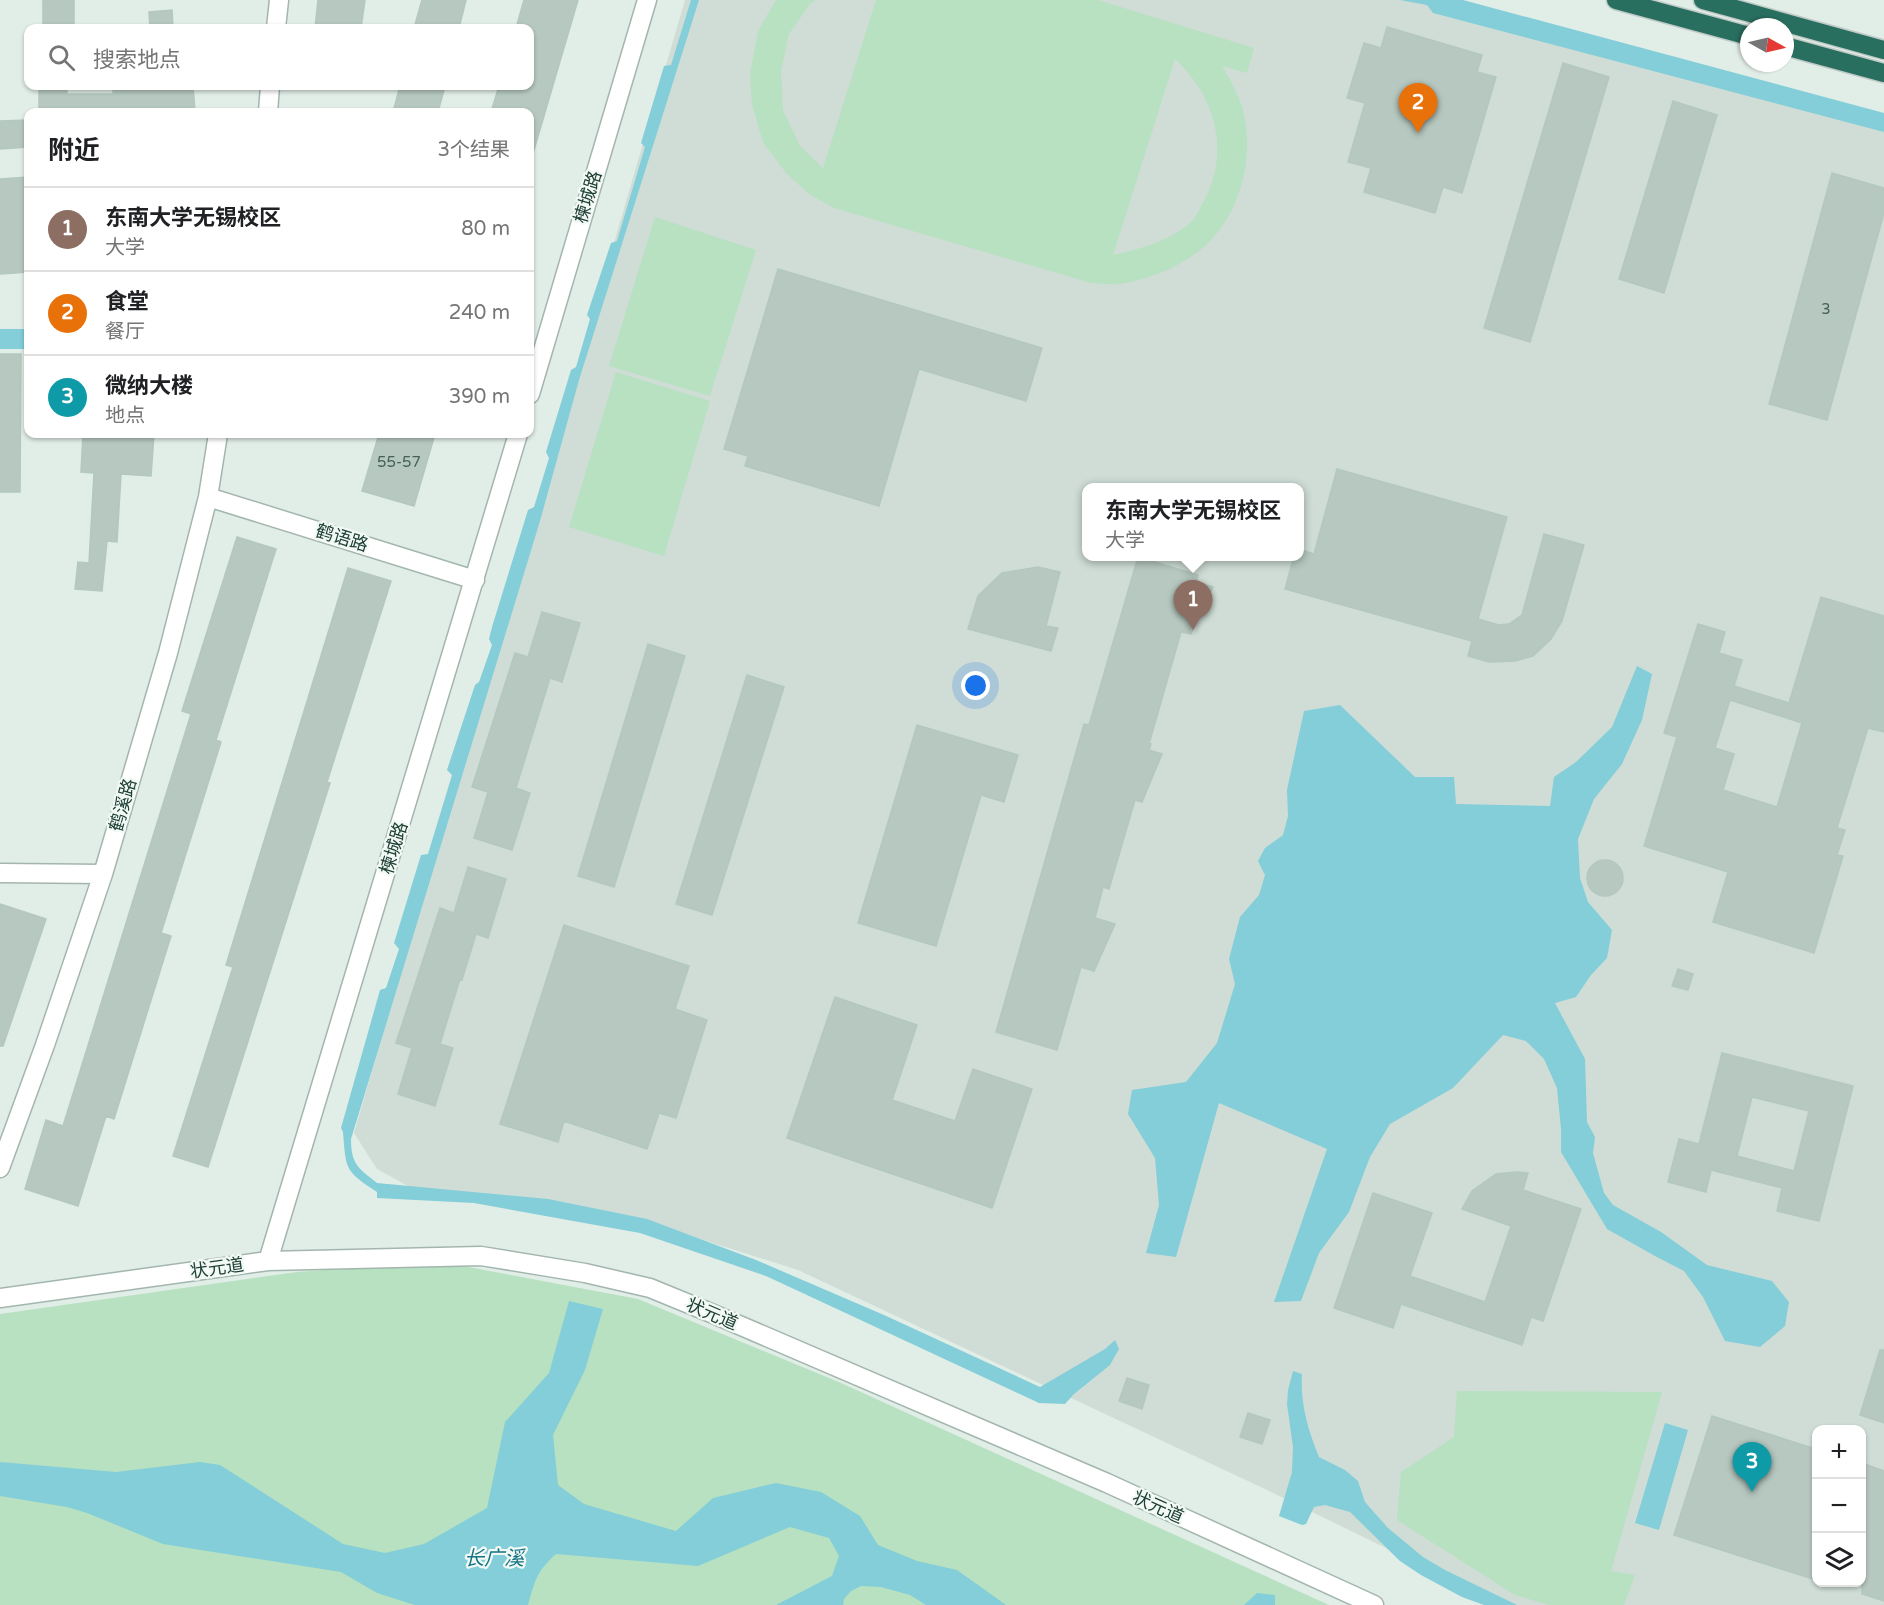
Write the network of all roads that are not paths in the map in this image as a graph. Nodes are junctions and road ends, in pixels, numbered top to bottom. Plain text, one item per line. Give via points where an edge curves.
1 (279, 0) edge
2 (647, 0) edge
3 (1616, 0) edge
4 (1703, 0) edge
5 (276, 24) edge
6 (1740, 34) edge
7 (1794, 48) edge
8 (1884, 50) edge
9 (1884, 73) edge
10 (270, 90) edge
11 (268, 108) edge
12 (534, 381) edge
13 (217, 438) edge
14 (517, 438) edge
15 (208, 497) junction
16 (475, 580) junction
17 (0, 873) edge
18 (103, 874) junction
19 (0, 1168) edge
20 (268, 1261) junction
21 (0, 1298) edge
22 (1374, 1605) edge

1 - 5 street
2 - 12 street, 楝城路
3 - 6 highway
4 - 8 highway
7 - 9 highway
10 - 11 street
13 - 15 street, 鹤溪路
14 - 16 street, 楝城路
15 - 16 street, 鹤语路
15 - 18 street, 鹤溪路 via 168,653
16 - 20 street, 楝城路
17 - 18 street
18 - 19 street, 鹤溪路
20 - 21 street, 状元道
20 - 22 street, 状元道 via 481,1257 585,1273 650,1288 1107,1484

